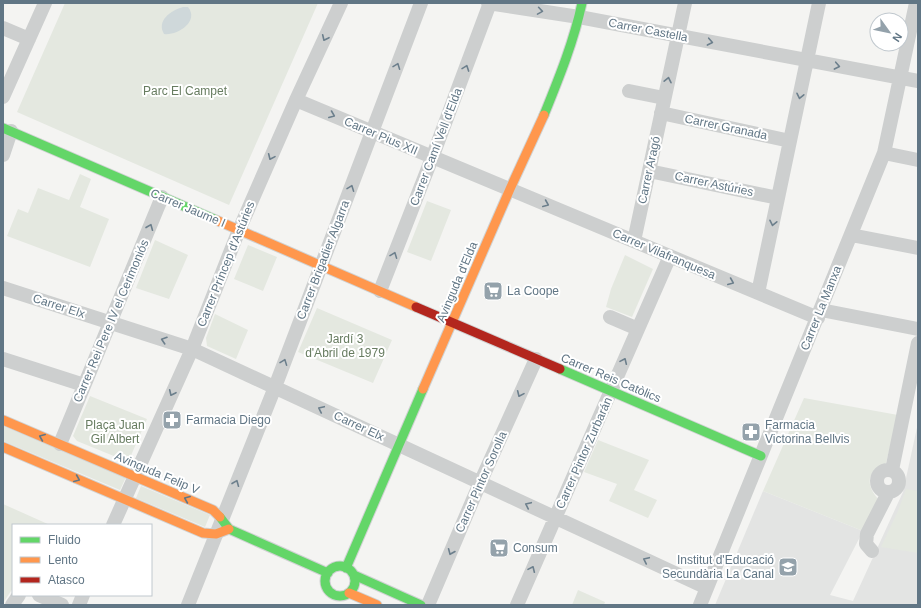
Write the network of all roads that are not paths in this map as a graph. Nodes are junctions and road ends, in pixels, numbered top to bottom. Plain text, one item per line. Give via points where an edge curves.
1 (45, 3) edge
2 (342, 3) edge
3 (421, 3) edge
4 (489, 3) edge
5 (582, 3) edge
6 (685, 3) edge
7 (819, 3) edge
8 (916, 3) edge
9 (579, 17) junction
10 (3, 28) edge
11 (678, 36) junction
12 (29, 39) junction
13 (807, 60) junction
14 (900, 77) junction
15 (918, 81) edge
16 (628, 91) dead end
17 (3, 97) edge
18 (664, 98) junction
19 (296, 100) junction
20 (661, 113) junction
21 (7, 130) edge
22 (372, 131) junction
23 (790, 141) junction
24 (884, 153) junction
25 (3, 155) edge
26 (432, 158) junction
27 (918, 160) edge
28 (649, 171) junction
29 (510, 189) junction
30 (162, 197) junction
31 (778, 198) junction
32 (239, 230) junction
33 (851, 235) junction
34 (634, 241) junction
35 (918, 248) edge
36 (670, 256) junction
37 (321, 265) junction
38 (3, 288) edge
39 (380, 291) junction
40 (758, 293) junction
41 (819, 314) junction
42 (610, 317) dead end
43 (110, 323) junction
44 (452, 323) junction
45 (638, 329) junction
46 (918, 329) edge
47 (918, 343) edge
48 (192, 349) junction
49 (3, 359) edge
50 (536, 359) junction
51 (84, 385) junction
52 (275, 387) junction
53 (611, 390) junction
54 (3, 420) edge
55 (60, 444) junction
56 (400, 445) junction
57 (3, 447) edge
58 (761, 456) junction
59 (134, 476) junction
60 (480, 483) junction
61 (124, 499) junction
62 (555, 517) junction
63 (113, 524) edge
64 (226, 524) junction
65 (216, 534) junction
66 (872, 551) dead end
67 (346, 568) junction
68 (328, 573) junction
69 (354, 575) junction
70 (707, 588) junction
71 (349, 593) junction
72 (334, 595) junction
73 (18, 596) edge
74 (41, 596) edge
75 (82, 596) edge
76 (12, 605) edge
77 (62, 605) edge
78 (78, 605) edge
79 (188, 605) edge
80 (330, 605) edge
81 (377, 605) edge
82 (421, 605) edge
83 (428, 605) edge
84 (517, 605) edge
85 (700, 605) edge

1 - 12 street
2 -> 19 street, Carrer Príncep d'Astúries
22 -> 3 street, Carrer Brigadier Algarra
4 -> 9 street, Carrer Castella
26 -> 4 street, Carrer Camí Vell d'Elda
5 - 9 street, Avinguda d'Elda
6 - 11 street, Carrer Aragó
7 - 13 street
8 - 14 street, Carrer La Manxa
9 - 11 street, Carrer Castella
9 - 29 street, Avinguda d'Elda via 558,81
10 - 12 street
11 -> 13 street, Carrer Castella
18 -> 11 street, Carrer Aragó
12 - 17 street
13 -> 14 street, Carrer Castella
13 -> 23 street
14 - 15 street, Carrer Castella
14 - 24 street, Carrer La Manxa
16 - 18 street
18 - 20 street, Carrer Aragó
19 -> 22 street, Carrer Pius XII
19 -> 32 street, Carrer Príncep d'Astúries
20 - 23 street, Carrer Granada
20 - 28 street, Carrer Aragó
21 - 25 street, Carrer Jaume I
21 - 30 street, Carrer Jaume I
22 - 26 street, Carrer Pius XII
37 -> 22 street, Carrer Brigadier Algarra
23 - 31 street
24 - 27 street
24 - 33 street, Carrer La Manxa
26 - 29 street, Carrer Pius XII
39 -> 26 street, Carrer Camí Vell d'Elda
28 - 31 street, Carrer Astúries
28 - 34 street, Carrer Aragó
29 -> 34 street, Carrer Vilafranquesa
29 - 44 street, Avinguda d'Elda
30 - 32 street, Carrer Jaume I
43 -> 30 street, Carrer Rei Pere IV el Cerimoniós
31 -> 40 street
32 - 37 street, Carrer Jaume I
32 - 48 street, Carrer Príncep d'Astúries
33 - 35 street
33 - 41 street, Carrer La Manxa
34 - 36 street, Carrer Vilafranquesa
36 -> 40 street, Carrer Vilafranquesa
36 - 45 street, Carrer Pintor Zurbarán
37 - 39 street, Carrer Jaume I
52 -> 37 street, Carrer Brigadier Algarra
38 - 43 street, Carrer Elx
39 - 44 street, Carrer Jaume I
40 - 41 street, Carrer Vilafranquesa
41 - 46 street, Carrer Vilafranquesa
41 - 58 street, Carrer La Manxa
42 - 45 street
48 -> 43 street, Carrer Elx
43 - 51 street, Carrer Rei Pere IV el Cerimoniós
44 - 50 street, Carrer Reis Catòlics
44 - 56 street, Avinguda d'Elda
53 -> 45 street, Carrer Pintor Zurbarán
47 - 66 street via 892,470 881,472 877,478 880,490 888,493 867,534 866,544
48 - 52 street, Carrer Elx
48 -> 59 street, Carrer Príncep d'Astúries
49 - 51 street
50 - 53 street, Carrer Reis Catòlics
50 -> 60 street, Carrer Pintor Sorolla
51 - 55 street, Carrer Rei Pere IV el Cerimoniós
56 -> 52 street, Carrer Elx
64 -> 52 street, Carrer Brigadier Algarra
53 - 58 street, Carrer Reis Catòlics
53 - 62 street, Carrer Pintor Zurbarán
55 -> 54 street, Avinguda Felip V
55 - 59 street, Avinguda Felip V
56 - 60 street, Carrer Elx
56 - 67 street, Avinguda d'Elda
57 -> 61 street
58 - 70 street, Carrer La Manxa
59 - 61 street, Carrer Príncep d'Astúries
64 -> 59 street, Avinguda Felip V via 213,510
62 -> 60 street, Carrer Elx
60 -> 83 street, Carrer Pintor Sorolla
61 - 63 street, Carrer Príncep d'Astúries
61 - 65 street via 203,533
70 -> 62 street, Carrer Elx
84 -> 62 street, Carrer Pintor Zurbarán
64 - 65 street, Carrer Brigadier Algarra
64 - 68 street, Avinguda Felip V
65 - 79 street, Carrer Brigadier Algarra
67 - 68 street via 336,567
67 - 69 street
68 - 72 street via 327,588
69 - 71 street via 355,585
69 - 82 street
70 - 85 street, Carrer La Manxa
71 - 72 street
71 - 81 street
72 - 80 street
73 - 76 street
74 - 77 street
75 - 78 street

